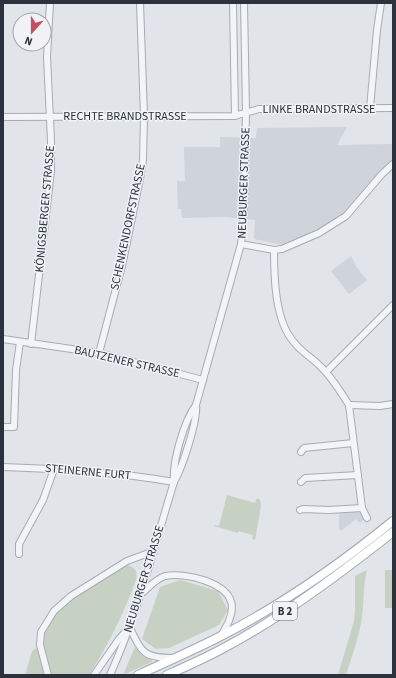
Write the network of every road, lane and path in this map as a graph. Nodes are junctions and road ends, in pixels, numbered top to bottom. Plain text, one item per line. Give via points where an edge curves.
1 (50, 3) edge
2 (140, 3) edge
3 (233, 3) edge
4 (244, 3) edge
5 (381, 3) edge
6 (370, 108) junction
7 (393, 108) edge
8 (246, 112) junction
9 (144, 116) junction
10 (235, 116) junction
11 (3, 117) edge
12 (50, 117) junction
13 (393, 164) edge
14 (242, 244) junction
15 (274, 250) junction
16 (393, 305) edge
17 (3, 340) edge
18 (20, 342) junction
19 (31, 344) junction
20 (99, 353) junction
21 (326, 372) junction
22 (203, 380) junction
23 (393, 404) edge
24 (349, 405) junction
25 (3, 427) edge
26 (354, 443) junction
27 (301, 452) dead end
28 (3, 467) edge
29 (54, 469) junction
30 (358, 476) junction
31 (174, 482) junction
32 (301, 482) dead end
33 (362, 508) junction
34 (300, 510) dead end
35 (367, 518) dead end
36 (393, 521) edge
37 (393, 532) edge
38 (154, 551) junction
39 (19, 554) dead end
40 (141, 594) junction
41 (130, 628) junction
42 (221, 636) junction
43 (176, 658) junction
44 (48, 675) edge
45 (94, 675) edge
46 (110, 675) edge
47 (138, 675) edge
48 (167, 675) edge

1 - 12 street, KÖNIGSBERGER STRASSE via 47,57
2 - 9 street, SCHENKENDORFSTRASSE
3 - 10 street, NEUBURGER STRASSE
4 - 8 street, NEUBURGER STRASSE
5 - 6 street
6 - 7 street, LINKE BRANDSTRASSE
6 - 8 street, LINKE BRANDSTRASSE via 260,109
8 - 10 street, RECHTE BRANDSTRASSE
8 - 14 street, NEUBURGER STRASSE
9 - 10 street, RECHTE BRANDSTRASSE
9 - 12 street, RECHTE BRANDSTRASSE
9 - 20 street, SCHENKENDORFSTRASSE via 140,178 122,266
11 - 12 street, RECHTE BRANDSTRASSE
12 - 19 street, KÖNIGSBERGER STRASSE via 51,171
13 - 15 street via 346,216 319,233
14 - 15 street
14 - 22 street, NEUBURGER STRASSE
15 - 21 street via 279,306 287,333 301,350
16 - 21 street
17 - 18 street, BAUTZENER STRASSE
18 - 19 street, BAUTZENER STRASSE
18 - 25 street via 16,370 14,427
19 - 20 street, BAUTZENER STRASSE
20 - 22 street, BAUTZENER STRASSE
21 - 24 street
22 - 31 street, NEUBURGER STRASSE via 176,456
23 - 24 street
24 - 26 street
26 - 27 street via 304,448
26 - 30 street
28 - 29 street, STEINERNE FURT
29 - 31 street, STEINERNE FURT
29 - 39 street via 43,500 19,544
30 - 32 street via 305,478
30 - 33 street
31 - 38 street, NEUBURGER STRASSE
33 - 34 street
33 - 35 street
36 - 42 main road, B 2 via 358,549 280,603
37 - 48 main road, B 2 via 281,614 220,650
38 - 40 street, NEUBURGER STRASSE
38 - 44 street via 121,564 70,596 54,611 41,632 40,644
40 - 41 street, NEUBURGER STRASSE
40 - 42 street via 157,580 171,576 197,578 217,586 229,596 232,607 230,618
41 - 43 street via 138,645 149,655 157,658
41 - 45 street via 119,639
41 - 46 street, NEUBURGER STRASSE
42 - 43 main road, B 2
43 - 47 main road, B 2

